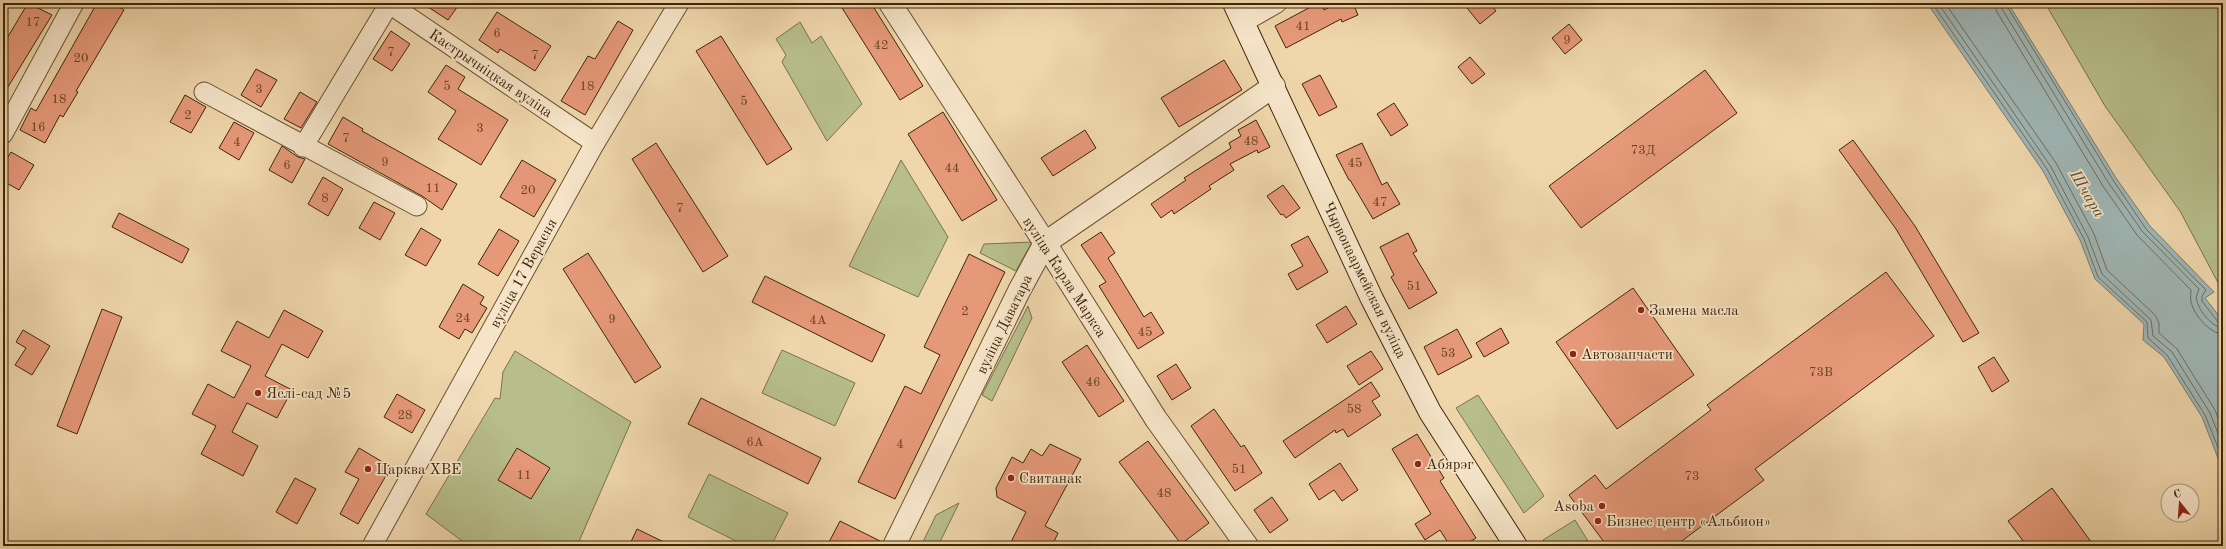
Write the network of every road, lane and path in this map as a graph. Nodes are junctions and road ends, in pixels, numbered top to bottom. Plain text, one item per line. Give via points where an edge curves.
1 (74, 3) edge
2 (388, 3) edge
3 (679, 3) edge
4 (890, 3) edge
5 (1234, 3) edge
6 (1277, 3) edge
7 (1244, 22) junction
8 (1274, 86) junction
9 (204, 92) dead end
10 (3, 134) edge
11 (595, 143) junction
12 (303, 147) junction
13 (417, 206) dead end
14 (1045, 243) junction
15 (372, 546) edge
16 (894, 546) edge
17 (1247, 546) edge
18 (1516, 546) edge

1 - 10 street
2 - 11 street, Кастрычніцкая вуліца
2 - 12 street
3 - 11 street, вуліца 17 Верасня
4 - 14 street, вуліца Карла Маркса
5 - 7 street, Чырвонаармейская вуліца
6 - 7 street
7 - 8 street, Чырвонаармейская вуліца
8 - 14 street, вуліца Даватара
8 - 18 street, Чырвонаармейская вуліца via 1372,298 1430,412
9 - 12 street
11 - 15 street, вуліца 17 Верасня
12 - 13 street
14 - 16 street, вуліца Даватара
14 - 17 street, вуліца Карла Маркса via 1156,419

